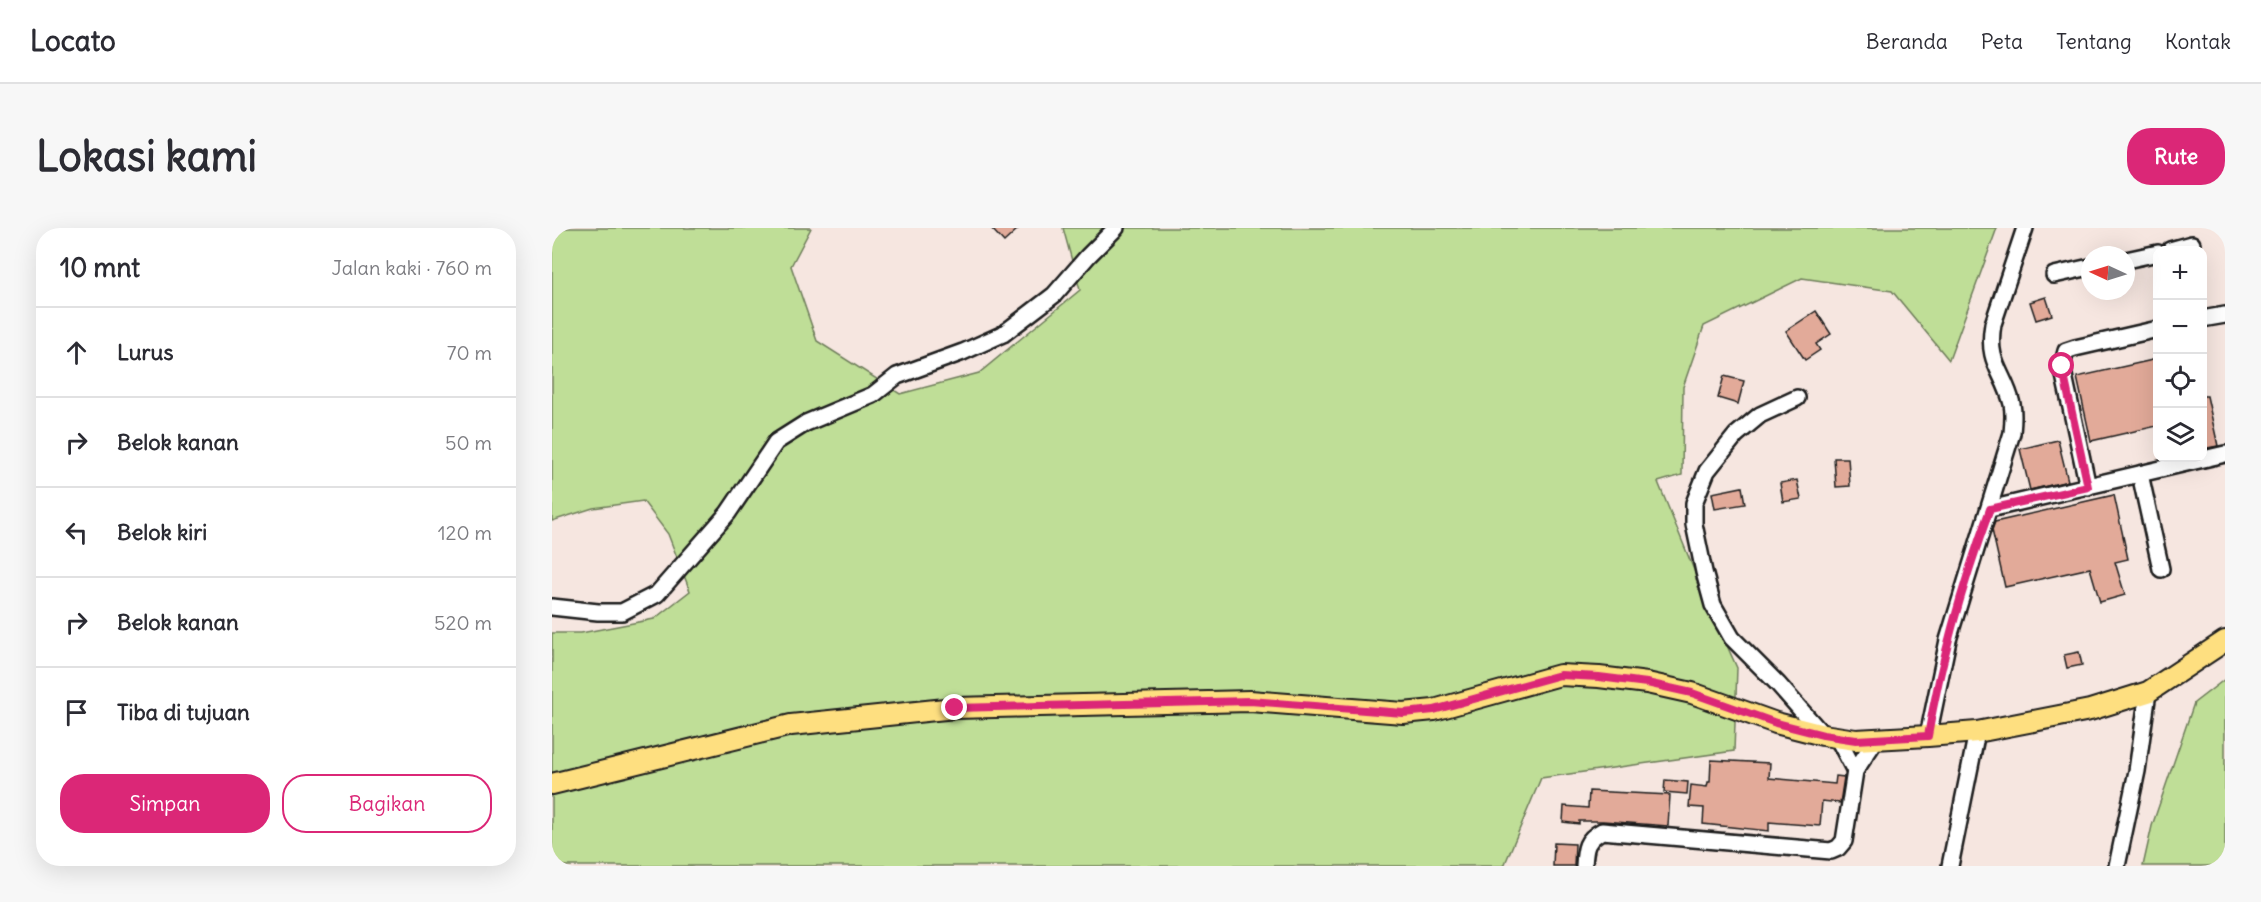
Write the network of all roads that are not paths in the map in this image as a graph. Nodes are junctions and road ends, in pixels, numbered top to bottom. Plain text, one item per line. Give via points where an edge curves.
1 (1116, 228) edge
2 (2025, 228) edge
3 (2192, 244) dead end
4 (2186, 246) edge
5 (2153, 254) edge
6 (2135, 258) edge
7 (2081, 269) edge
8 (2054, 275) dead end
9 (2225, 315) edge
10 (2207, 318) edge
11 (2153, 330) edge
12 (1797, 398) dead end
13 (2225, 454) edge
14 (2140, 474) junction
15 (2088, 487) junction
16 (1990, 509) junction
17 (2161, 569) dead end
18 (552, 607) edge
19 (2225, 641) edge
20 (2148, 692) junction
21 (1977, 732) junction
22 (1830, 736) junction
23 (1928, 736) junction
24 (1877, 738) junction
25 (1855, 771) junction
26 (552, 784) edge
27 (1584, 866) edge
28 (1950, 866) edge
29 (2117, 866) edge

1 - 18 lane via 1054,295 1003,334 897,376 873,395 806,423 776,442 728,513 657,594 622,612
2 - 16 lane via 1990,339 1993,361 2013,415 2012,433
3 - 4 lane
5 - 6 lane
7 - 8 lane
9 - 10 lane
11 - 15 lane via 2066,351 2062,366
12 - 22 lane via 1760,415 1736,435 1707,471 1694,502 1694,524 1713,605 1732,638
13 - 14 lane
14 - 15 lane
14 - 17 lane
15 - 16 lane
16 - 23 lane via 1948,640
19 - 20 main road
20 - 21 main road via 2090,710
20 - 29 lane via 2137,771
21 - 23 main road
21 - 28 lane
22 - 24 main road
22 - 25 lane
22 - 26 main road via 1776,723 1692,693 1635,681 1560,675 1434,710 1403,713 1250,701 955,708 791,725
23 - 24 main road
24 - 25 lane
25 - 27 lane via 1844,841 1832,851 1602,831 1591,837 1585,849

